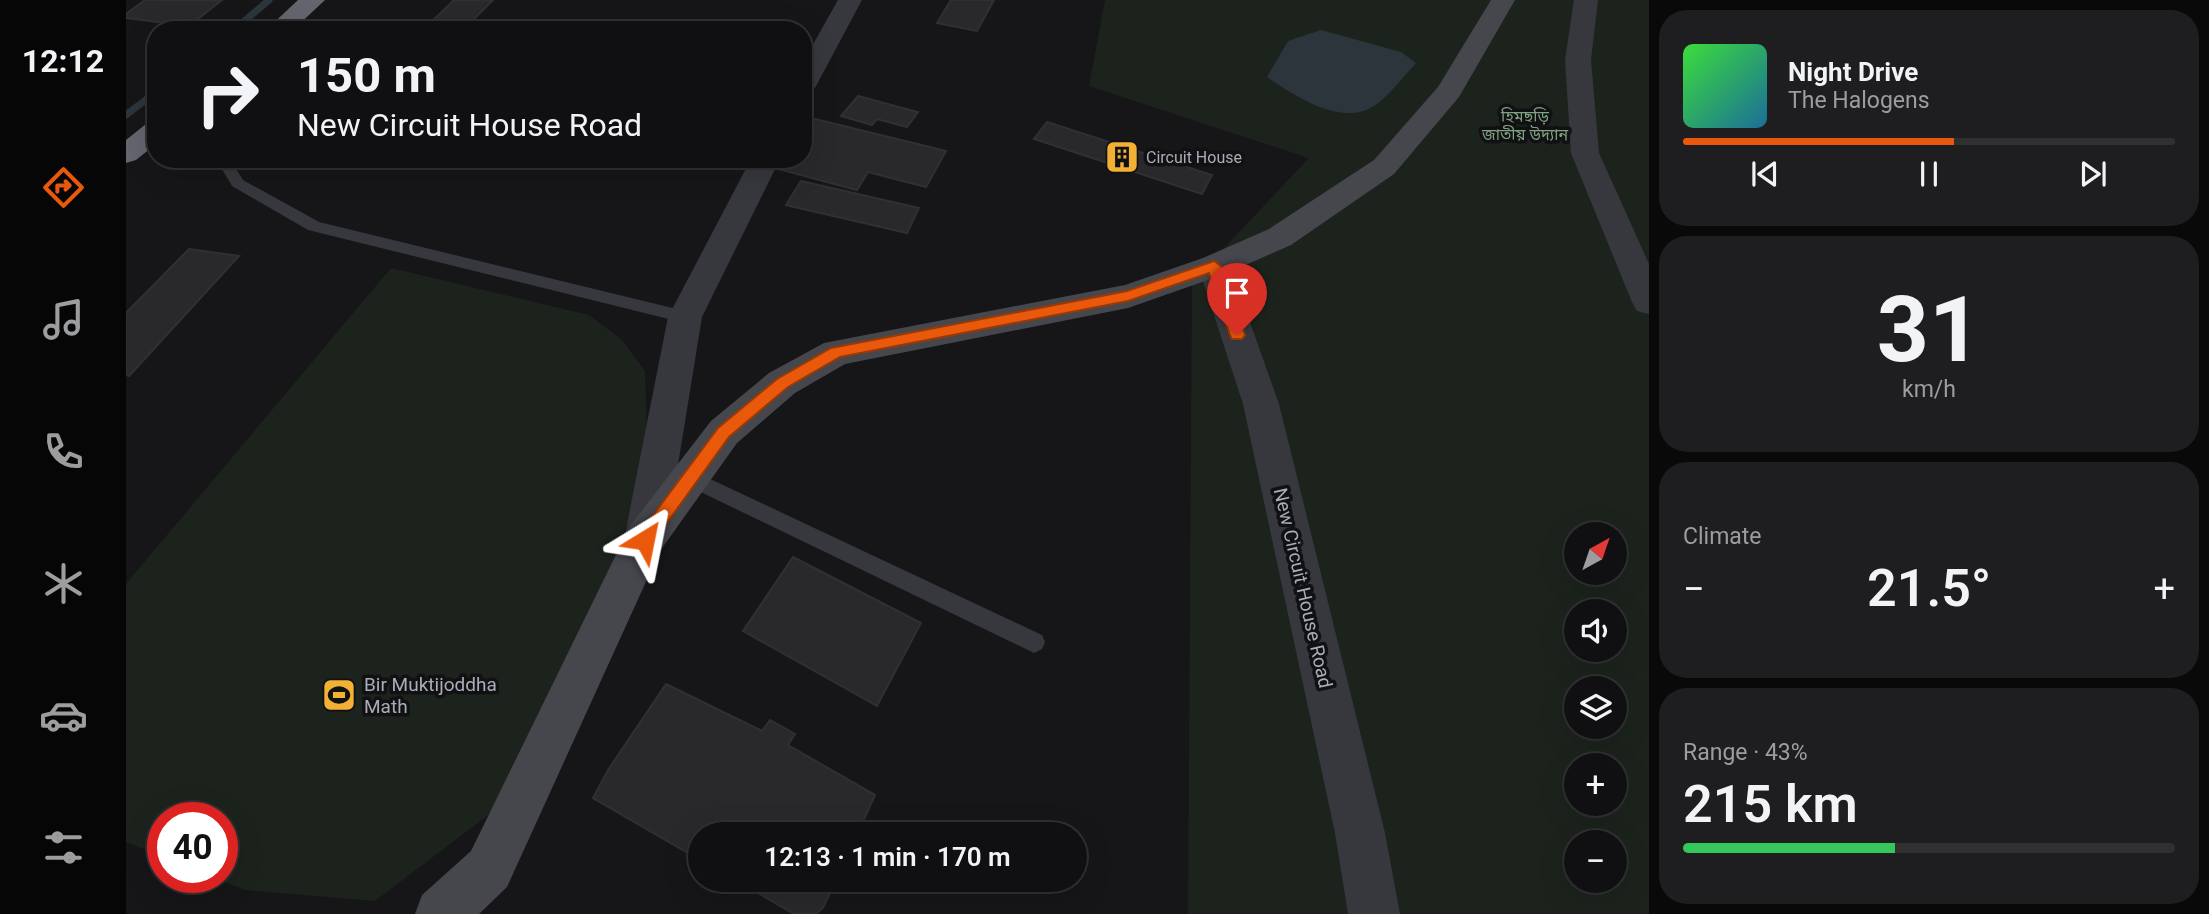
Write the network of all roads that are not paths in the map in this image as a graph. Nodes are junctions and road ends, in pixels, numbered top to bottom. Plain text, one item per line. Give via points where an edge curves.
1 (313, 0) edge
2 (850, 0) edge
3 (1503, 0) edge
4 (1586, 0) edge
5 (288, 21) edge
6 (812, 69) edge
7 (147, 137) edge
8 (126, 153) edge
9 (228, 168) edge
10 (761, 168) edge
11 (1214, 266) junction
12 (1649, 302) edge
13 (685, 317) junction
14 (689, 477) junction
15 (645, 540) junction
16 (1034, 642) dead end
17 (441, 914) edge
18 (1374, 914) edge

1 - 5 highway
2 - 6 street
3 - 11 street via 1449,91 1384,167 1280,237
4 - 12 street via 1578,60 1585,153
7 - 8 highway
9 - 13 lane via 237,183 314,226
10 - 13 street
11 - 14 street via 1128,296 836,352 782,383 724,432
11 - 18 street, New Circuit House Road via 1261,404 1360,833
13 - 15 street
14 - 15 street
14 - 16 lane
15 - 17 street via 489,869

